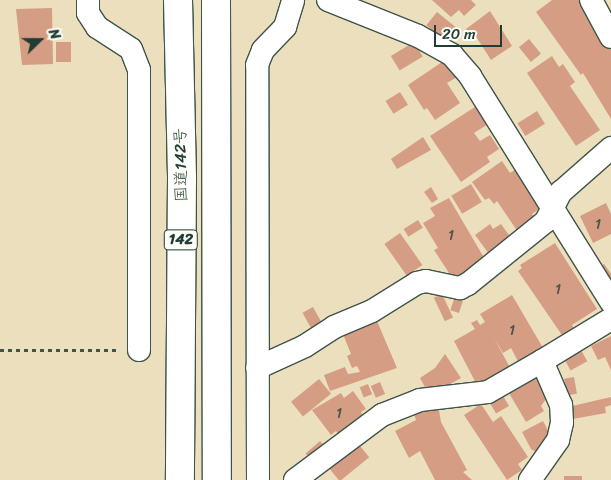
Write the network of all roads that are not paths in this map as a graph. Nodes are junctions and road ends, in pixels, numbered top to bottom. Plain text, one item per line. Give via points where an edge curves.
1 (88, 0) edge
2 (178, 0) edge
3 (216, 0) edge
4 (293, 0) edge
5 (328, 0) edge
6 (591, 0) edge
7 (611, 37) edge
8 (611, 148) edge
9 (554, 206) junction
10 (611, 302) edge
11 (611, 319) edge
12 (139, 350) road end
13 (542, 361) junction
14 (257, 368) junction
15 (180, 480) edge
16 (217, 480) edge
17 (258, 480) edge
18 (295, 480) edge
19 (530, 480) edge

1 - 12 street via 88,13 96,26 131,50 139,70
2 - 15 highway, 国道142号 / 142 via 182,179
3 - 16 highway, 142
4 - 14 street via 285,27 263,50 257,65
5 - 9 street via 386,22 452,55 470,76
6 - 7 street
8 - 9 street via 561,192
9 - 10 street via 565,230
9 - 14 street via 546,221 530,236 468,284 460,288 426,281 417,283 372,311 334,327 305,346
11 - 13 street
13 - 18 street via 488,392 420,400 382,415
13 - 19 street via 561,405 562,422 558,440
14 - 17 street

